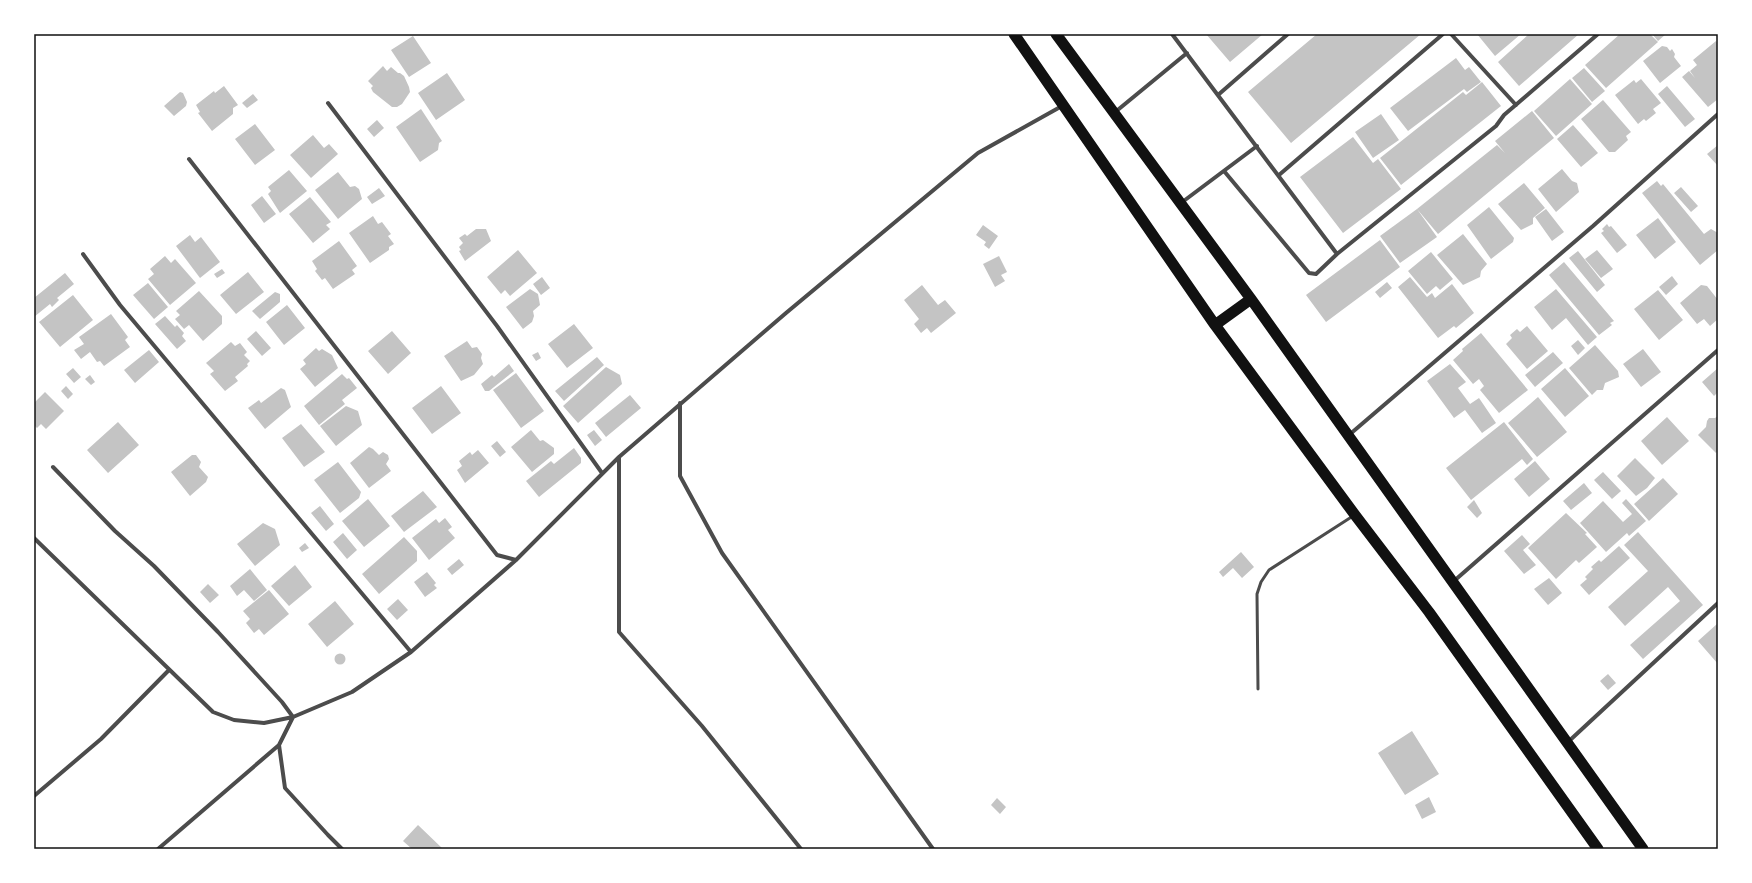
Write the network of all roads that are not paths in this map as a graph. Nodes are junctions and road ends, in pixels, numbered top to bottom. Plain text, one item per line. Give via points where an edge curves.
1 (1014, 34) edge
2 (1056, 34) edge
3 (1172, 34) edge
4 (1288, 34) edge
5 (1443, 34) edge
6 (1451, 34) edge
7 (1598, 34) edge
8 (1186, 53) junction
9 (1218, 95) junction
10 (328, 103) dead end
11 (1064, 105) junction
12 (1516, 105) junction
13 (1114, 113) junction
14 (1718, 114) edge
15 (1257, 146) junction
16 (189, 159) dead end
17 (1224, 171) junction
18 (1279, 175) junction
19 (1180, 204) junction
20 (83, 254) dead end
21 (1337, 254) junction
22 (1251, 299) junction
23 (1215, 325) junction
24 (1718, 350) edge
25 (680, 404) junction
26 (1348, 435) junction
27 (618, 457) junction
28 (53, 467) dead end
29 (602, 473) junction
30 (1355, 515) junction
31 (34, 538) edge
32 (516, 560) junction
33 (1454, 581) junction
34 (1718, 604) edge
35 (412, 652) junction
36 (169, 670) junction
37 (1258, 689) dead end
38 (293, 717) junction
39 (1566, 743) junction
40 (279, 745) junction
41 (34, 796) edge
42 (158, 849) edge
43 (342, 849) edge
44 (801, 849) edge
45 (933, 849) edge
46 (1598, 849) edge
47 (1643, 849) edge

1 - 11 highway
2 - 13 highway
3 - 8 street
4 - 9 street
5 - 18 street
6 - 12 street
7 - 12 street
8 - 9 street
8 - 13 street
9 - 15 street
10 - 29 street via 497,326
11 - 23 highway
11 - 25 street via 978,153
12 - 21 street via 1496,126
13 - 19 highway
14 - 26 street via 1593,226
15 - 17 street
15 - 18 street
16 - 32 street via 497,556
17 - 19 street
17 - 21 street via 1309,273 1316,274
18 - 21 street
19 - 22 highway
20 - 35 street via 120,305
22 - 23 highway
22 - 26 highway
23 - 30 highway
24 - 33 street
25 - 27 street
25 - 45 street via 680,476 722,553
26 - 33 highway
27 - 29 street
27 - 44 street via 619,632 702,726
28 - 38 street via 218,632
29 - 32 street
30 - 37 lane via 1269,570 1261,582 1257,594
30 - 46 highway via 1429,612
31 - 36 street
32 - 35 street
33 - 39 highway
34 - 39 street
35 - 38 street via 352,692
36 - 38 street via 212,712 224,717 264,723
36 - 41 street via 100,739
38 - 40 street
39 - 47 highway
40 - 42 street
40 - 43 street via 285,788

